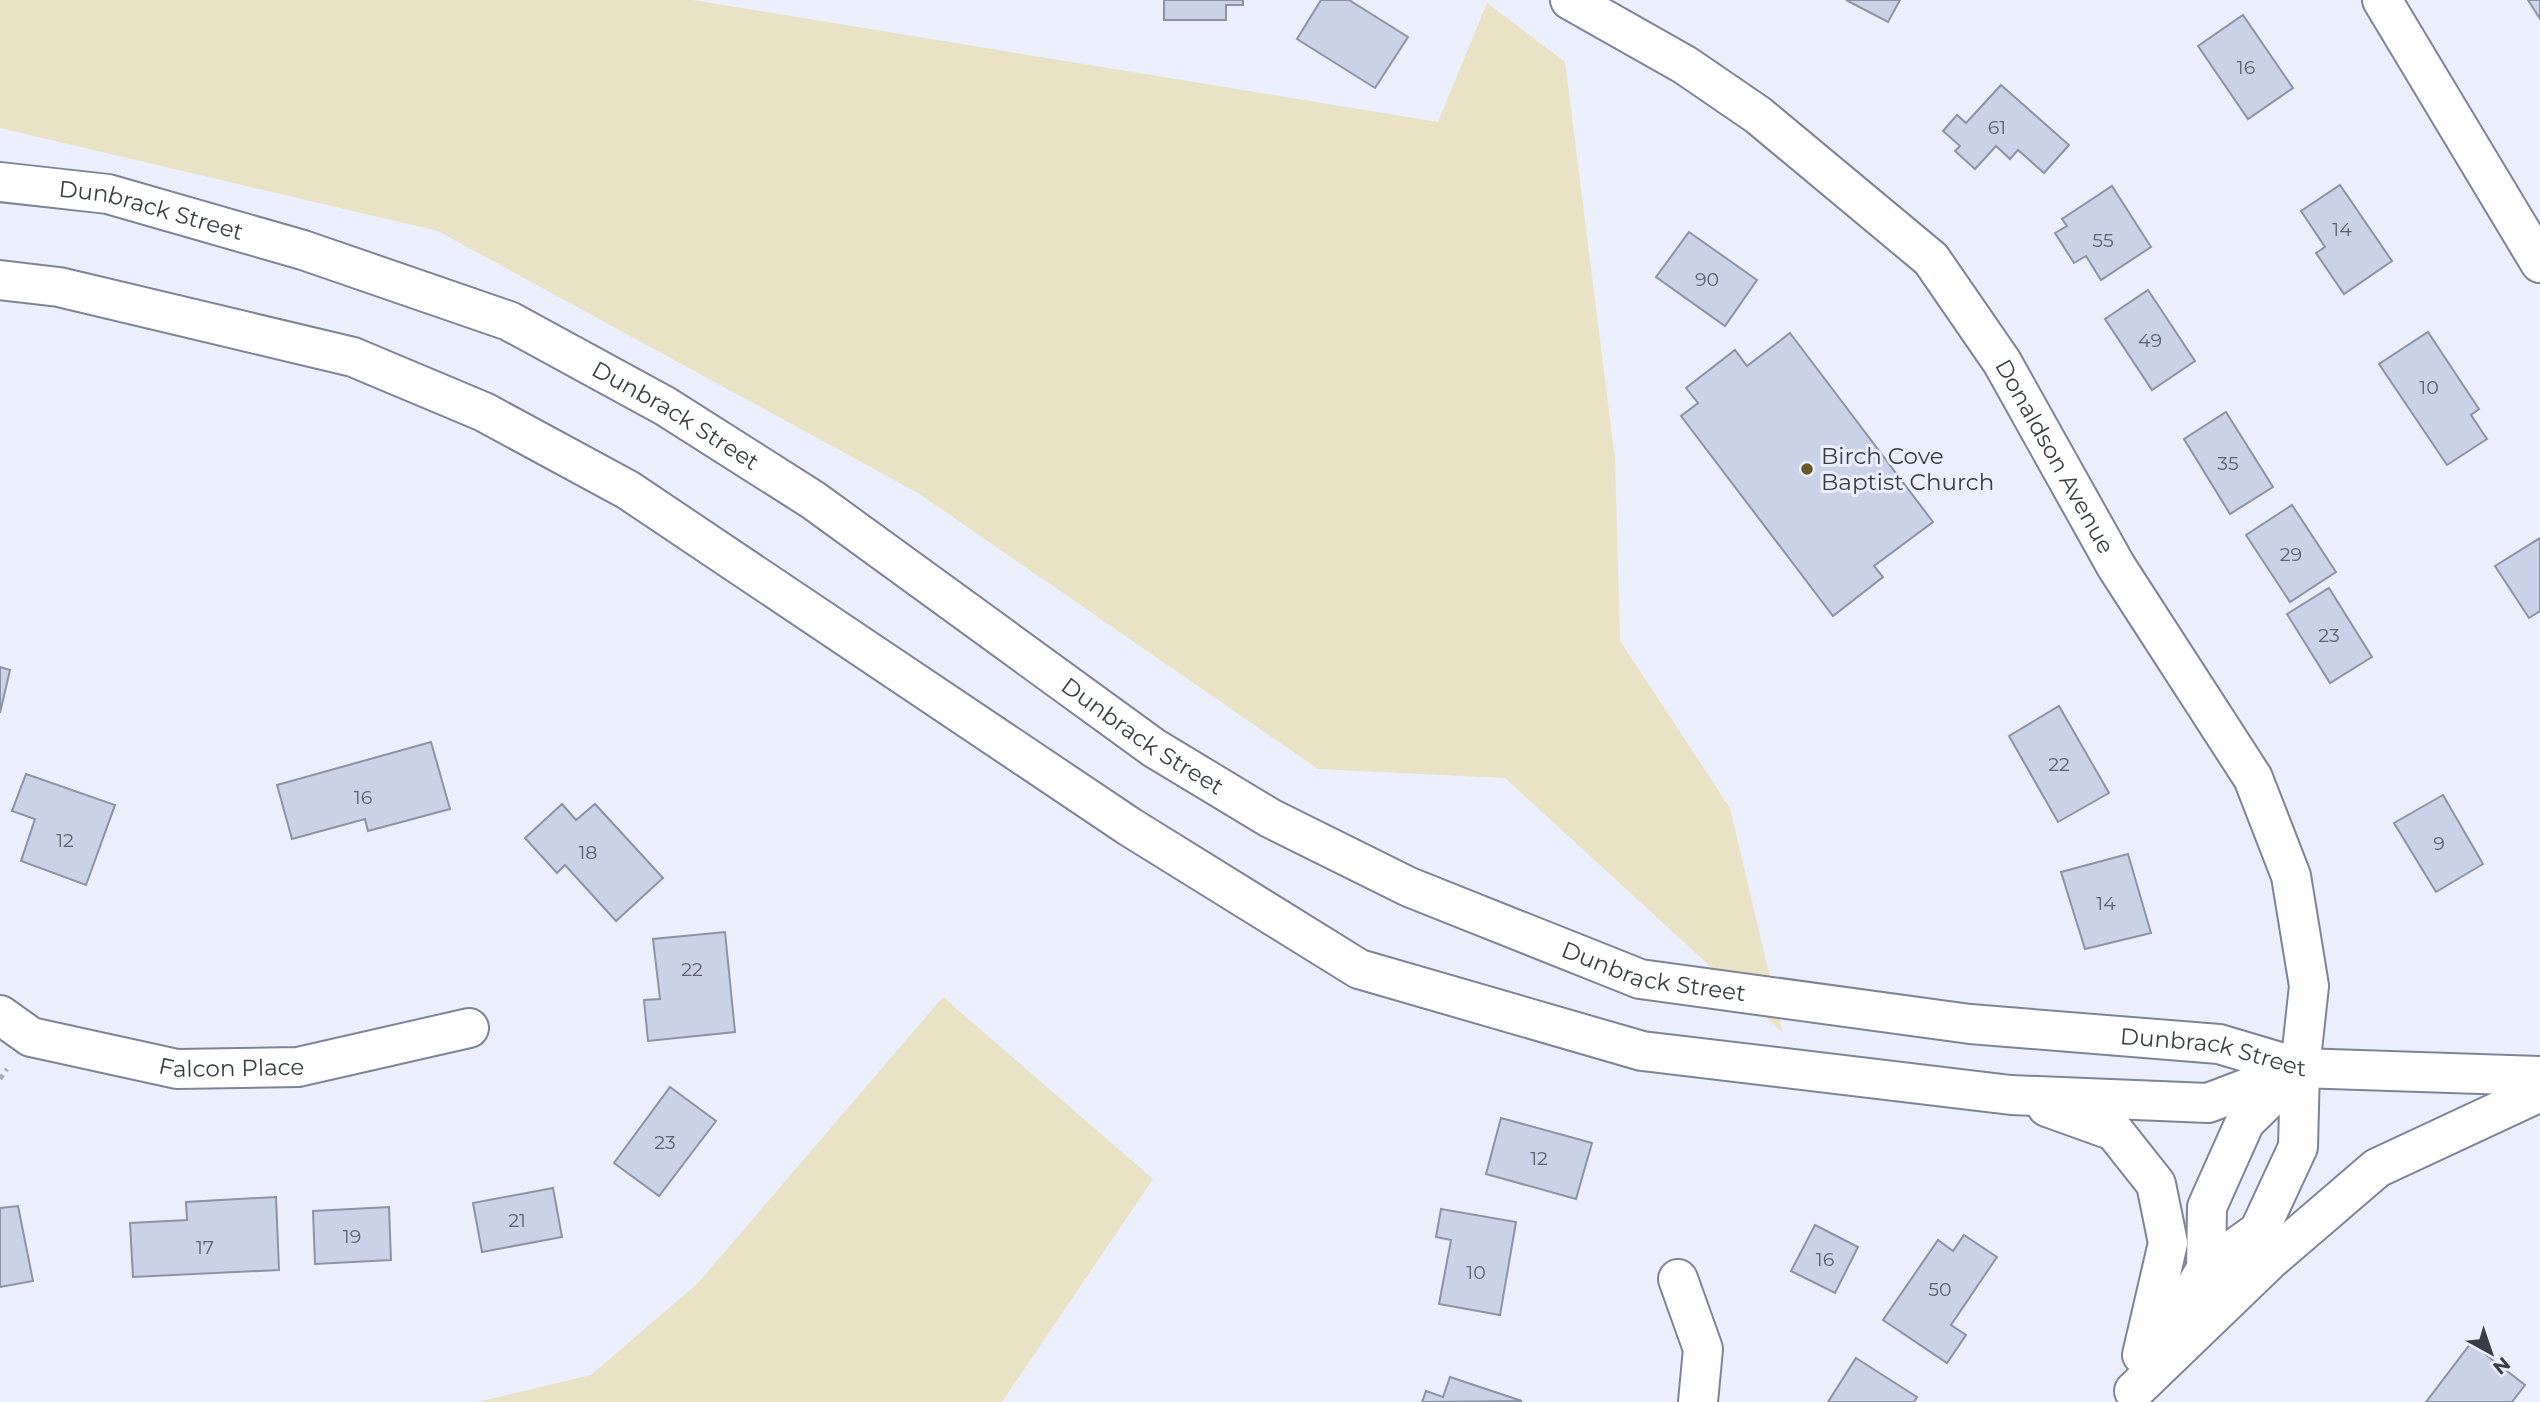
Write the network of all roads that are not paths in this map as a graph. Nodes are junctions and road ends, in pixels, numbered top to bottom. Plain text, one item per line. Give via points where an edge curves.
1 (1570, 0) edge
2 (2382, 0) edge
3 (0, 182) edge
4 (2540, 263) edge
5 (0, 280) edge
6 (0, 1015) edge
7 (469, 1028) dead end
8 (2300, 1068) junction
9 (2540, 1076) edge
10 (2540, 1092) edge
11 (2011, 1094) junction
12 (2206, 1269) junction
13 (1678, 1279) dead end
14 (2130, 1397) edge
15 (1698, 1402) edge

1 - 8 main road, Donaldson Avenue via 1685,65 1758,115 1825,170 1931,259 1994,351 2116,566 2253,778 2294,889 2309,986
2 - 4 main road
3 - 8 main road, Dunbrack Street via 108,194 303,250 509,321 665,406 813,500 1154,747 1270,818 1409,887 1640,979 1970,1024 2219,1044
5 - 11 main road, Dunbrack Street via 59,287 353,357 484,412 628,490 1130,827 1359,969 1642,1051
6 - 7 main road, Falcon Place via 31,1037 177,1069 298,1067
8 - 9 main road
8 - 11 main road, Dunbrack Street via 2208,1102
8 - 12 main road via 2245,1122 2207,1207
8 - 12 main road, Donaldson Avenue via 2298,1147 2259,1231
10 - 14 main road via 2377,1168 2271,1259
11 - 14 main road via 2114,1131 2155,1184 2168,1243
12 - 14 main road
13 - 15 main road via 1703,1349

